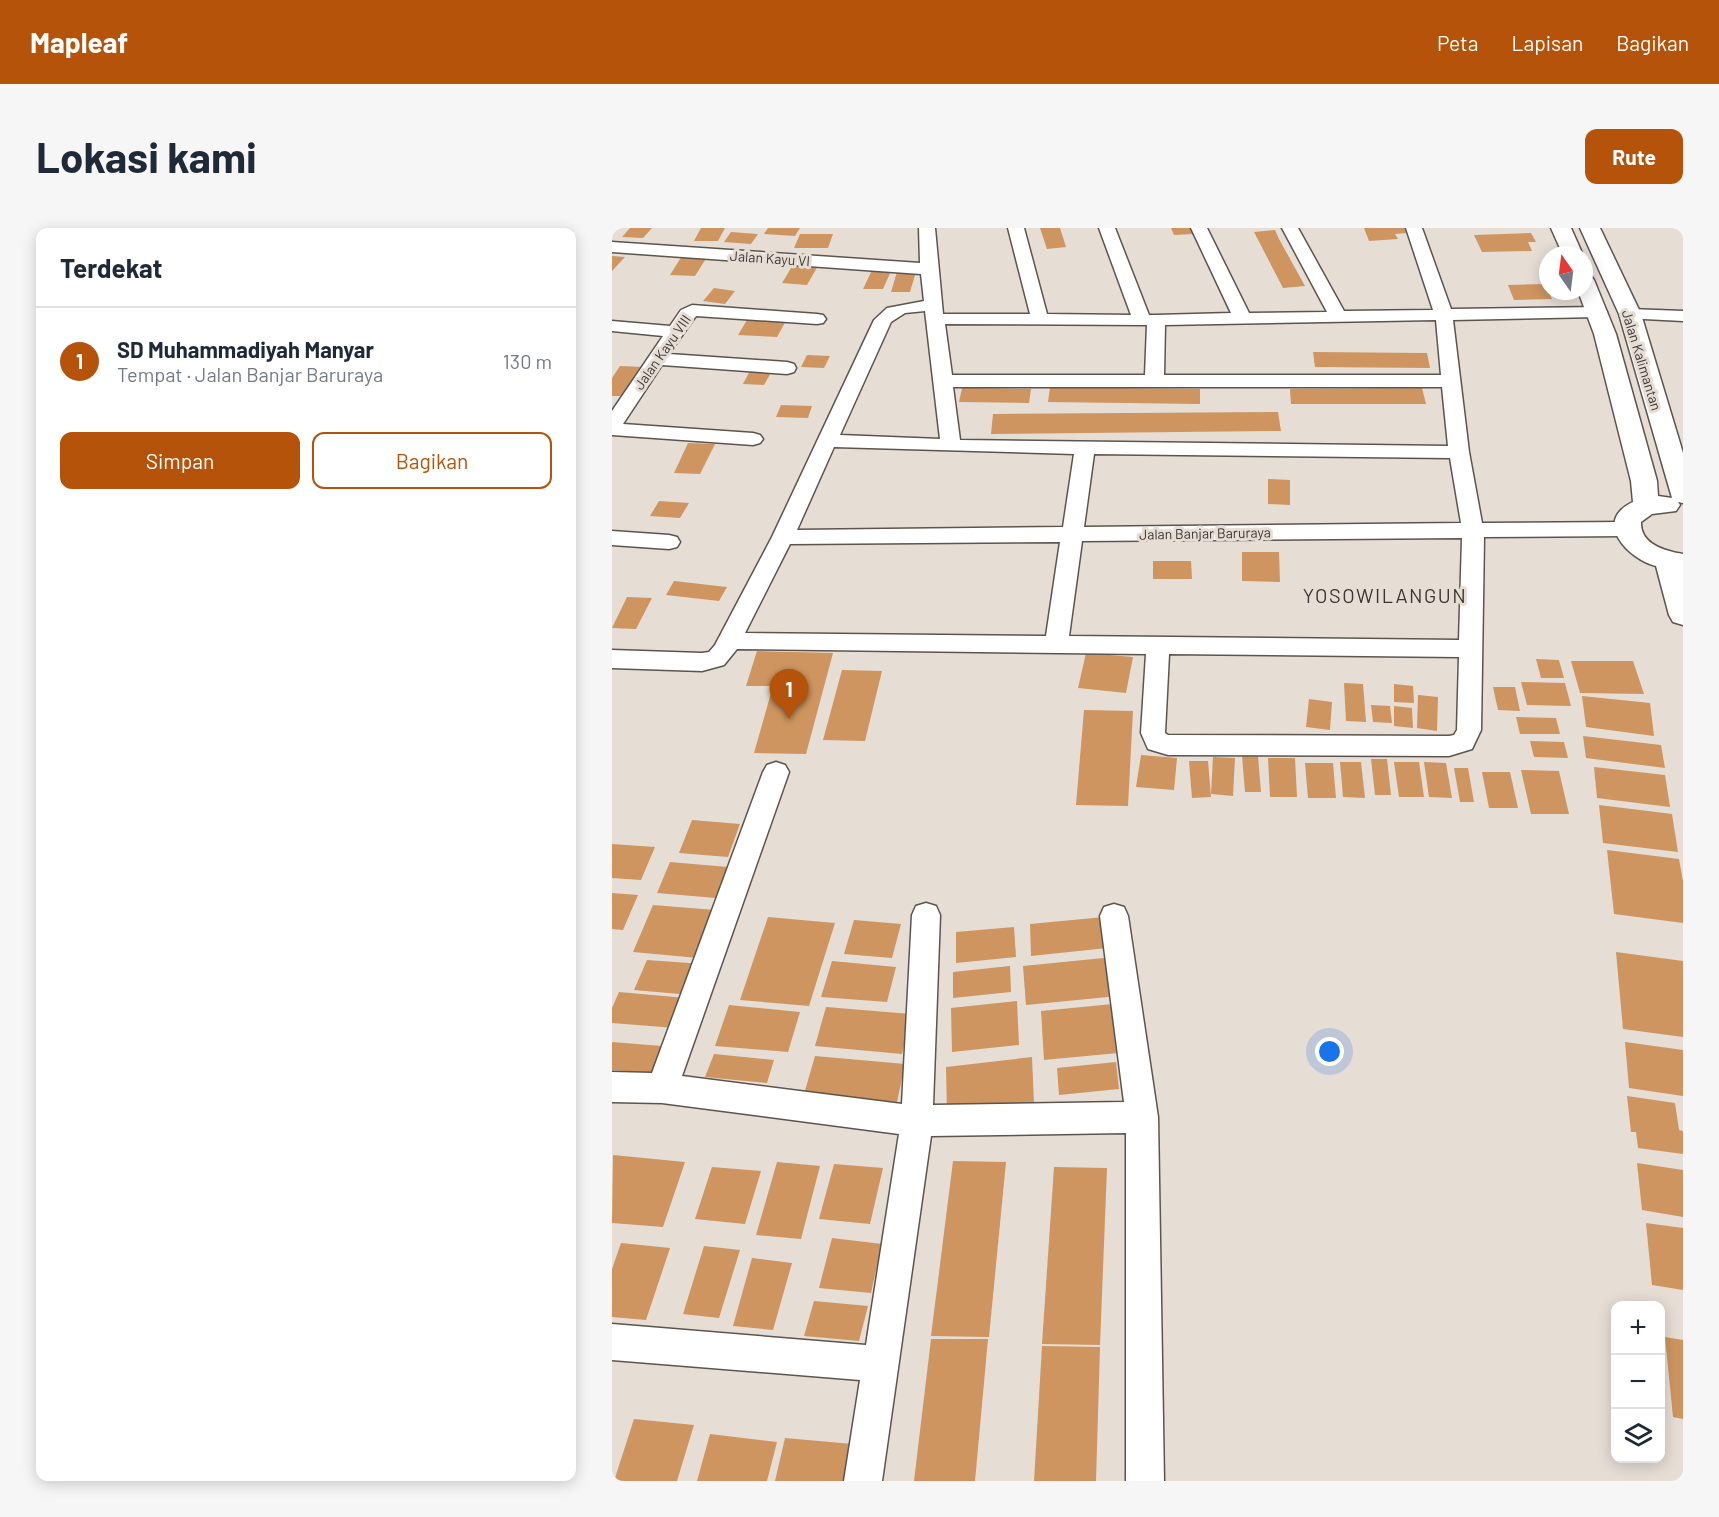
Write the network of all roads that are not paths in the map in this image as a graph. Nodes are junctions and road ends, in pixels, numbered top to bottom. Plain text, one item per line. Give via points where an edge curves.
1 (927, 228) edge
2 (1016, 228) edge
3 (1107, 228) edge
4 (1199, 228) edge
5 (1290, 228) edge
6 (1414, 228) edge
7 (1561, 228) edge
8 (1590, 228) edge
9 (1569, 246) edge
10 (612, 247) edge
11 (929, 268) junction
12 (1593, 300) edge
13 (936, 312) junction
14 (1598, 312) junction
15 (1630, 314) junction
16 (1444, 316) junction
17 (1683, 316) edge
18 (1339, 318) junction
19 (817, 319) dead end
20 (1243, 319) junction
21 (1040, 320) junction
22 (1149, 320) junction
23 (612, 326) edge
24 (674, 332) junction
25 (656, 359) junction
26 (787, 368) dead end
27 (943, 381) junction
28 (1154, 381) junction
29 (1452, 381) junction
30 (614, 420) edge
31 (753, 439) dead end
32 (827, 441) junction
33 (951, 446) junction
34 (1085, 447) junction
35 (1459, 452) junction
36 (1683, 495) edge
37 (1646, 506) junction
38 (1683, 508) edge
39 (1627, 529) junction
40 (1473, 530) junction
41 (1072, 535) junction
42 (783, 537) junction
43 (612, 538) edge
44 (669, 542) dead end
45 (1676, 562) edge
46 (1683, 615) edge
47 (730, 641) junction
48 (1056, 645) junction
49 (1158, 646) junction
50 (1469, 649) junction
51 (612, 659) edge
52 (776, 772) dead end
53 (926, 915) dead end
54 (1114, 916) dead end
55 (612, 1087) edge
56 (662, 1088) junction
57 (1142, 1117) junction
58 (917, 1121) junction
59 (612, 1342) edge
60 (881, 1364) junction
61 (863, 1481) edge
62 (1145, 1481) edge

1 - 11 street
2 - 21 street
3 - 22 street
4 - 20 street
5 - 18 street
6 - 16 street
7 - 9 main road
8 - 15 main road, Jalan Kalimantan
10 - 11 street, Jalan Kayu VI
11 - 13 street
12 - 14 main road, Jalan Kalimantan
13 - 21 street
13 - 27 street
13 - 32 street via 887,313
14 - 16 street
14 - 37 main road, Jalan Kalimantan via 1644,481
15 - 17 street
15 - 36 main road, Jalan Kalimantan
16 - 18 street
16 - 29 street
18 - 20 street
19 - 24 street, Jalan Kayu VIII via 692,310
20 - 22 street
21 - 22 street
22 - 28 street
23 - 24 street
24 - 25 street, Jalan Kayu VIII
25 - 26 street
25 - 30 street, Jalan Kayu VIII
27 - 28 street
27 - 33 street
28 - 29 street
29 - 35 street
30 - 31 street
32 - 33 street
32 - 42 street
33 - 34 street
34 - 35 street
34 - 41 street
35 - 40 street
37 - 38 main road
37 - 39 main road via 1634,511
39 - 40 street, Jalan Banjar Baruraya
39 - 45 main road via 1641,548
40 - 41 street, Jalan Banjar Baruraya
40 - 50 street
41 - 42 street, Jalan Banjar Baruraya
41 - 48 street
42 - 47 street
43 - 44 street
45 - 46 main road
47 - 48 street
47 - 51 street via 716,658 702,662
48 - 49 street
49 - 50 street
49 - 50 street via 1153,733 1157,742 1168,745 1449,746 1463,742 1469,729
52 - 56 street
53 - 58 street
54 - 57 street
55 - 56 street
56 - 58 street
57 - 58 street
57 - 62 street
58 - 60 street
59 - 60 street
60 - 61 street

